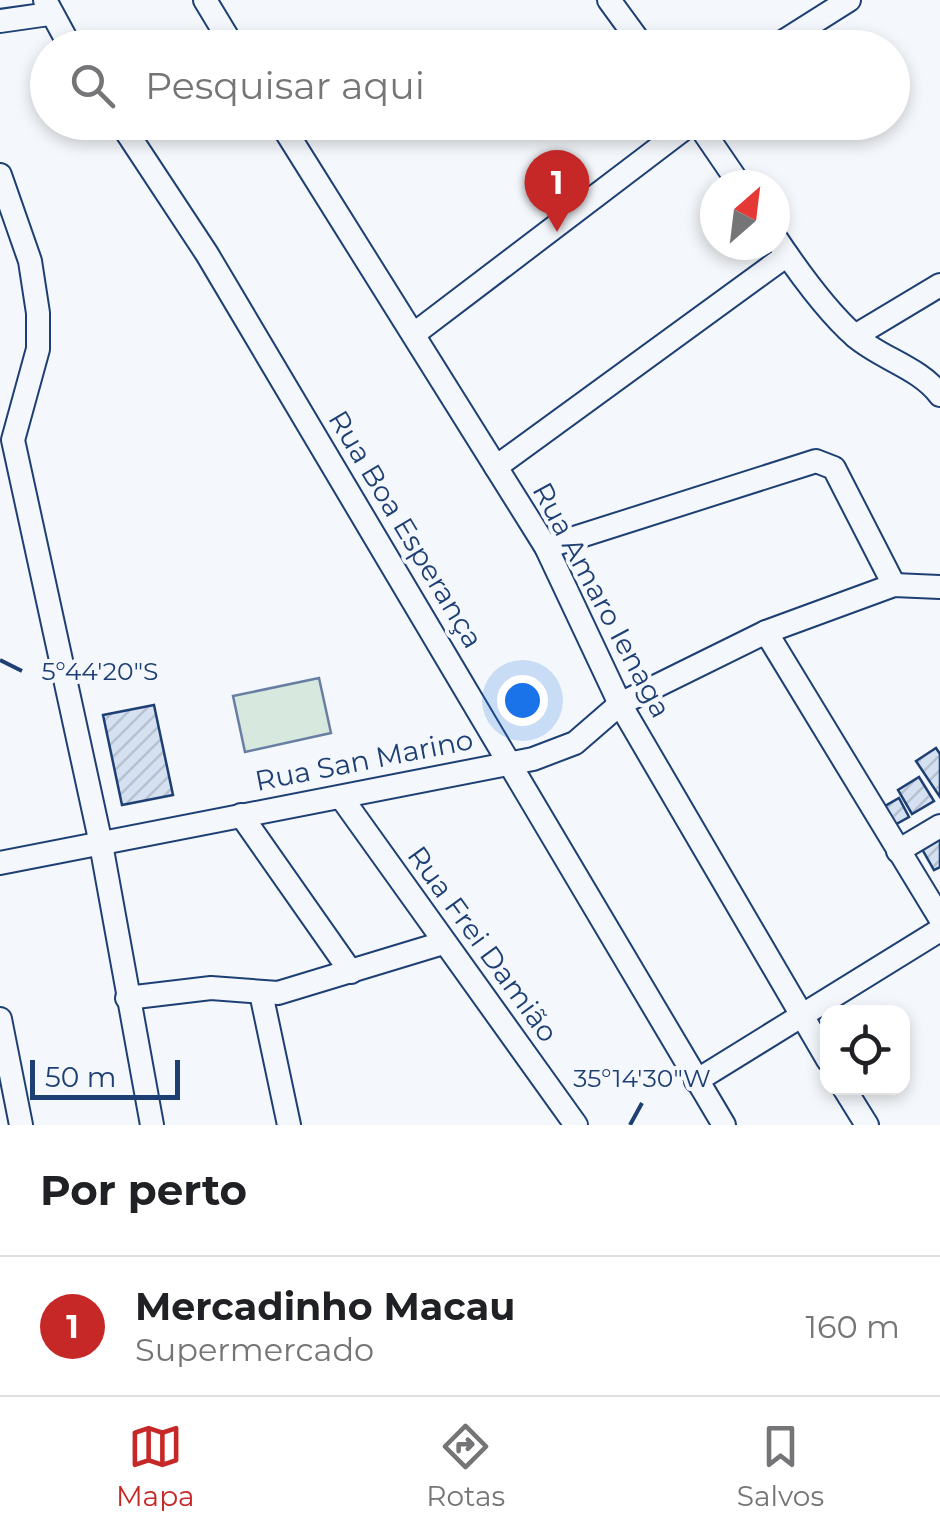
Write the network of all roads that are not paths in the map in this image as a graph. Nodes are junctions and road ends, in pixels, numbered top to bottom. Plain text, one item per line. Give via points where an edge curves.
1 (206, 0) edge
2 (609, 0) edge
3 (849, 0) edge
4 (47, 7) edge
5 (0, 21) edge
6 (60, 30) edge
7 (224, 30) edge
8 (631, 30) edge
9 (802, 30) edge
10 (132, 140) edge
11 (291, 140) edge
12 (671, 140) edge
13 (708, 140) edge
14 (729, 170) edge
15 (0, 175) edge
16 (790, 257) edge
17 (763, 260) edge
18 (940, 285) edge
19 (414, 334) junction
20 (854, 336) junction
21 (936, 377) edge
22 (0, 415) edge
23 (14, 440) junction
24 (496, 466) junction
25 (546, 547) junction
26 (894, 585) junction
27 (940, 587) edge
28 (766, 632) junction
29 (620, 704) junction
30 (510, 760) junction
31 (341, 796) junction
32 (240, 815) junction
33 (940, 826) edge
34 (101, 844) junction
35 (898, 851) junction
36 (0, 862) edge
37 (940, 918) edge
38 (940, 930) edge
39 (444, 943) junction
40 (351, 972) junction
41 (261, 993) junction
42 (127, 998) junction
43 (801, 1016) junction
44 (0, 1020) edge
45 (820, 1047) edge
46 (696, 1081) junction
47 (848, 1095) edge
48 (20, 1125) edge
49 (152, 1125) edge
50 (288, 1125) edge
51 (576, 1125) edge
52 (724, 1125) edge
53 (867, 1125) edge

1 - 7 street
2 - 8 street
3 - 9 street
4 - 5 street
4 - 6 street
10 - 30 street, Rua Boa Esperança
11 - 19 street, Rua Amaro Ienaga
12 - 19 street
13 - 14 street
15 - 23 street via 30,262 38,313 38,349
16 - 20 street
17 - 24 street
18 - 20 street
19 - 24 street, Rua Amaro Ienaga
20 - 21 street via 903,368
22 - 23 street
23 - 34 street
24 - 25 street, Rua Amaro Ienaga
25 - 26 street via 816,461 834,468
25 - 29 street, Rua Amaro Ienaga
26 - 27 street, Rua San Marino
26 - 28 street, Rua San Marino
28 - 29 street, Rua San Marino
28 - 35 street
29 - 30 street, Rua San Marino via 575,743
29 - 43 street, Rua Amaro Ienaga
30 - 31 street, Rua San Marino
30 - 46 street, Rua Boa Esperança
31 - 32 street, Rua San Marino
31 - 39 street, Rua Frei Damião
32 - 34 street, Rua San Marino
32 - 40 street
33 - 35 street
34 - 36 street, Rua San Marino
34 - 42 street
35 - 37 street
38 - 43 street
39 - 40 street
39 - 51 street, Rua Frei Damião
40 - 41 street
41 - 42 street via 211,988
41 - 50 street
42 - 49 street
43 - 45 street, Rua Amaro Ienaga
43 - 46 street
44 - 48 street
46 - 52 street, Rua Boa Esperança
47 - 53 street

